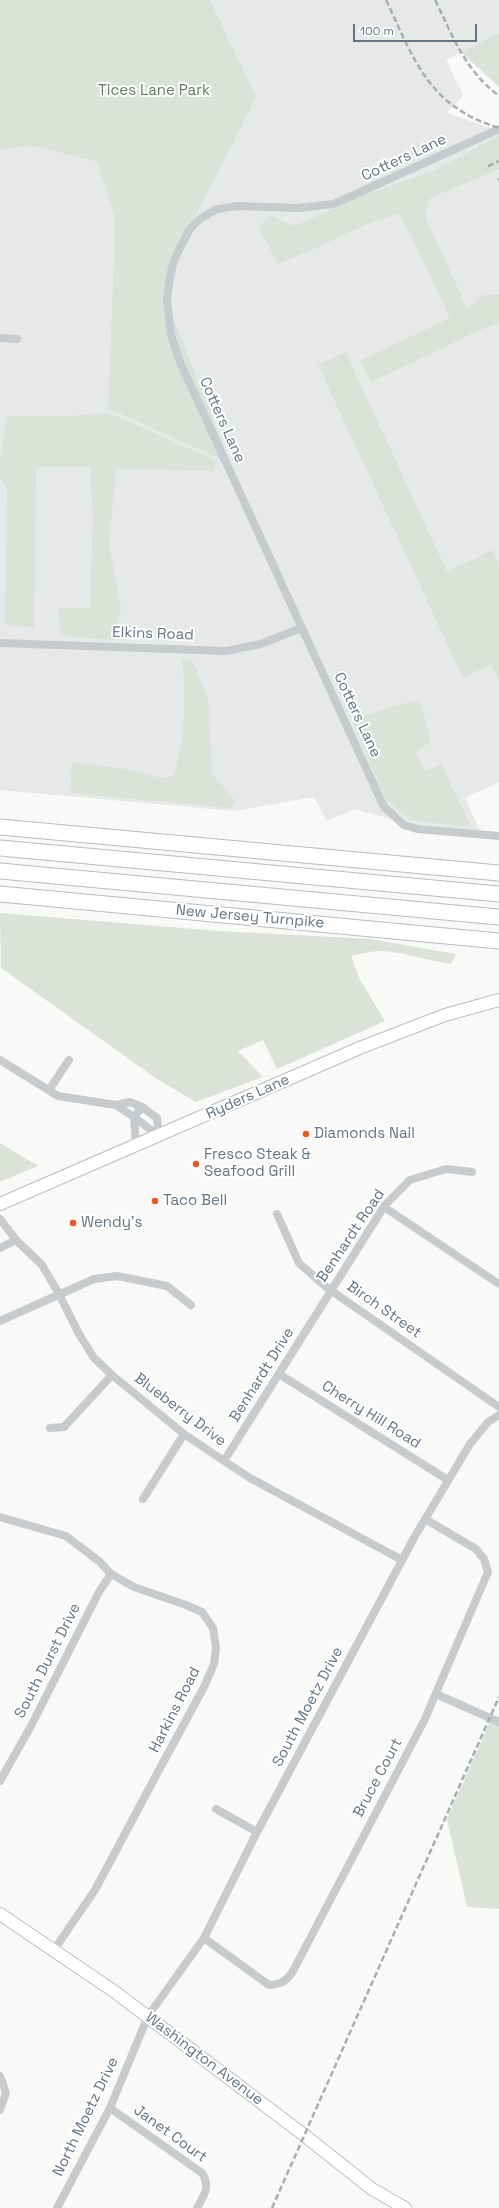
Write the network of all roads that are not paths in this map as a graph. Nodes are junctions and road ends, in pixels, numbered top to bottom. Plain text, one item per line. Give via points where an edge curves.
1 (499, 129) edge
2 (0, 338) edge
3 (17, 339) dead end
4 (301, 628) junction
5 (0, 643) edge
6 (0, 827) edge
7 (499, 836) edge
8 (0, 848) edge
9 (0, 871) edge
10 (499, 873) edge
11 (0, 894) edge
12 (499, 894) edge
13 (499, 917) edge
14 (499, 941) edge
15 (499, 1000) edge
16 (0, 1060) edge
17 (69, 1060) dead end
18 (49, 1090) junction
19 (116, 1105) junction
20 (142, 1107) junction
21 (134, 1117) junction
22 (159, 1136) junction
23 (136, 1146) junction
24 (472, 1172) dead end
25 (0, 1204) edge
26 (384, 1207) junction
27 (277, 1214) dead end
28 (0, 1219) edge
29 (16, 1240) junction
30 (0, 1248) edge
31 (499, 1284) edge
32 (332, 1291) junction
33 (60, 1294) junction
34 (191, 1306) dead end
35 (0, 1321) edge
36 (311, 1323) joint
37 (279, 1374) junction
38 (112, 1376) junction
39 (499, 1407) edge
40 (499, 1415) edge
41 (50, 1428) dead end
42 (184, 1434) junction
43 (224, 1461) junction
44 (448, 1480) junction
45 (143, 1500) dead end
46 (0, 1519) edge
47 (425, 1519) junction
48 (402, 1560) junction
49 (111, 1574) junction
50 (436, 1694) junction
51 (499, 1722) edge
52 (0, 1781) edge
53 (216, 1809) dead end
54 (258, 1832) junction
55 (0, 1914) edge
56 (204, 1938) junction
57 (54, 1950) junction
58 (148, 2016) junction
59 (0, 2076) edge
60 (110, 2108) junction
61 (0, 2110) edge
62 (57, 2208) edge
63 (197, 2208) edge
64 (405, 2208) edge

1 - 4 street, Cotters Lane via 334,204 298,208 238,206 217,210 200,218 190,230 173,263 167,301 172,335 180,362
2 - 3 street
4 - 5 street, Elkins Road via 261,644 226,651
4 - 7 street, Cotters Lane via 384,806 393,817 404,825 417,829
6 - 10 highway
8 - 12 highway
9 - 13 highway, New Jersey Turnpike
11 - 14 highway, New Jersey Turnpike
15 - 22 main road, Ryders Lane via 412,1027
16 - 18 street
17 - 18 street
18 - 19 street via 67,1099
19 - 20 street via 130,1102
19 - 21 street
20 - 21 street
20 - 22 street via 157,1118
21 - 22 street
21 - 23 street
22 - 23 main road, Ryders Lane
23 - 25 main road, Ryders Lane
24 - 26 street, Benhardt Road via 446,1169 410,1180
26 - 31 street
26 - 32 street, Benhardt Road
27 - 32 street, Birch Street via 299,1263
28 - 29 street, Blueberry Drive
29 - 30 street
29 - 33 street, Blueberry Drive via 42,1265
32 - 36 street, Benhardt Road
32 - 39 street, Birch Street
33 - 34 street via 94,1279 117,1276 167,1286
33 - 35 street
33 - 38 street, Blueberry Drive via 94,1358
36 - 37 street, Benhardt Drive
37 - 43 street, Benhardt Drive
37 - 44 street, Cherry Hill Road
38 - 41 street via 64,1427
38 - 42 street, Blueberry Drive
40 - 44 street, South Moetz Drive via 488,1422 470,1444
42 - 43 street, Blueberry Drive
42 - 45 street
43 - 48 street, Blueberry Drive via 250,1478
44 - 47 street, South Moetz Drive
46 - 49 street, Harkins Road via 66,1536 100,1562
47 - 48 street, South Moetz Drive
47 - 50 street, Bruce Court via 476,1549 484,1559 488,1572
48 - 54 street, South Moetz Drive
49 - 52 street, South Durst Drive via 99,1592 32,1726
49 - 57 street, Harkins Road via 134,1587 202,1612 213,1628 216,1648 214,1664 94,1890
50 - 51 street
50 - 56 street, Bruce Court via 287,1980 269,1985
53 - 54 street
54 - 56 street, South Moetz Drive
55 - 57 main road, Washington Avenue
56 - 58 street, South Moetz Drive
57 - 58 main road, Washington Avenue
58 - 60 street, North Moetz Drive
58 - 64 main road, Washington Avenue via 372,2189
59 - 61 street via 6,2092
60 - 62 street, North Moetz Drive
60 - 63 street, Janet Court via 202,2173 207,2181 207,2189

